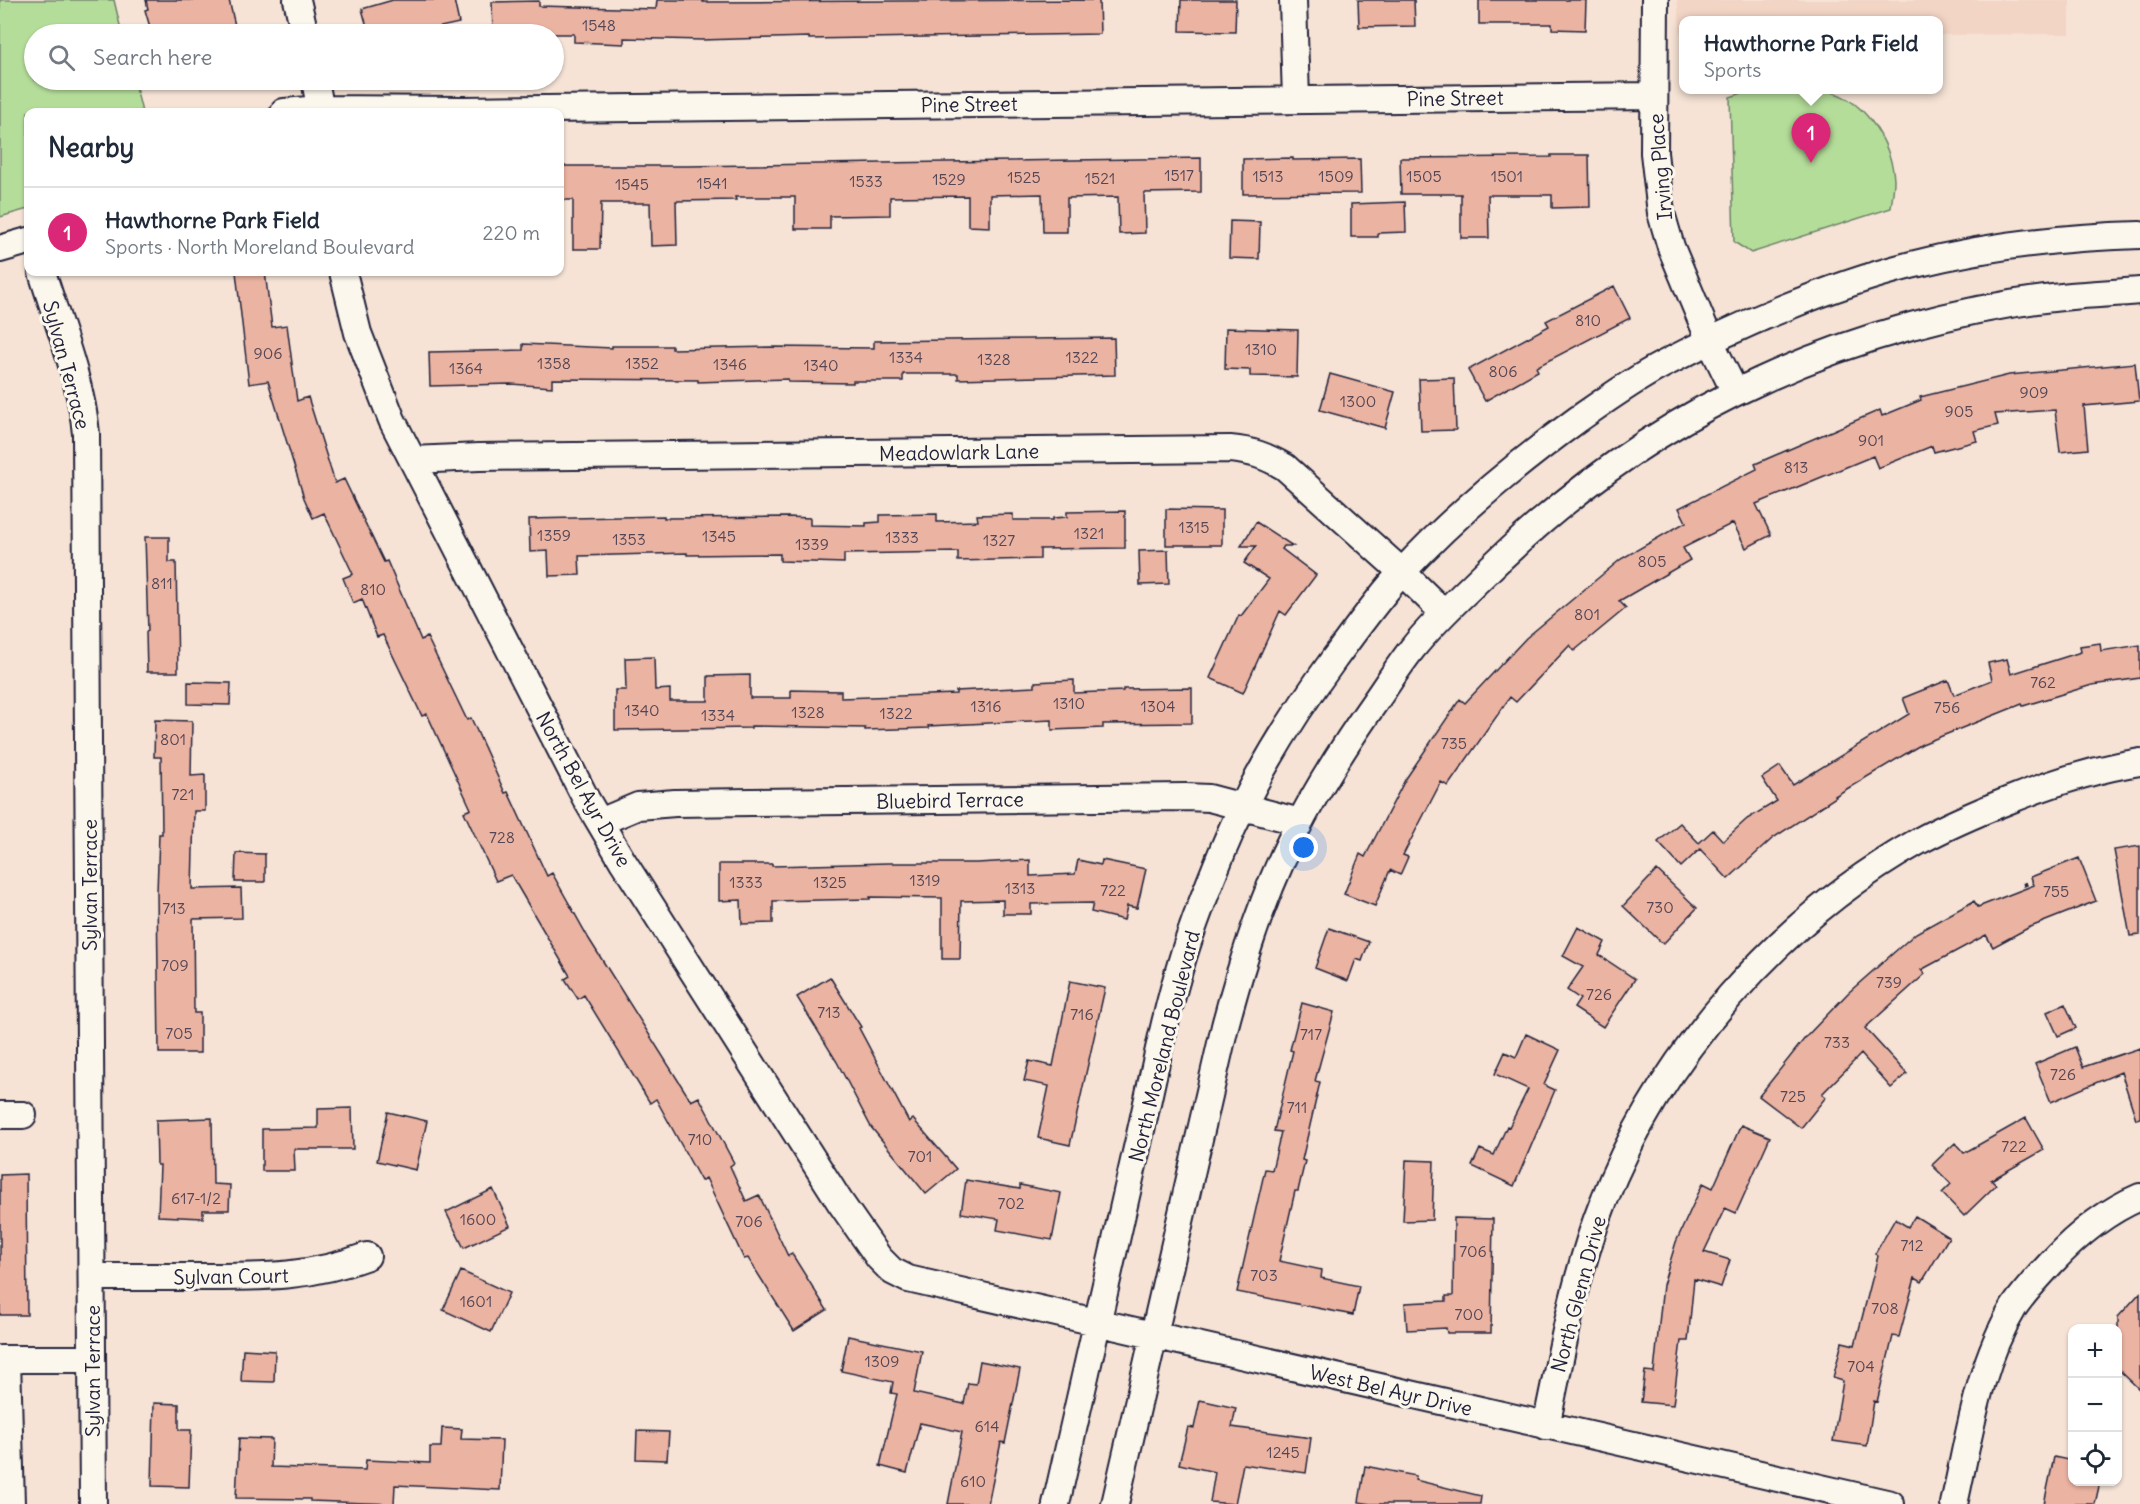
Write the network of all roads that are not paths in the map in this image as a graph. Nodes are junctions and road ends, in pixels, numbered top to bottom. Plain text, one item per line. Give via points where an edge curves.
1 (297, 0) edge
2 (1293, 0) edge
3 (1655, 0) edge
4 (303, 24) edge
5 (317, 90) edge
6 (1654, 96) junction
7 (1296, 100) junction
8 (320, 108) edge
9 (564, 109) edge
10 (2140, 235) edge
11 (24, 242) edge
12 (0, 249) edge
13 (43, 276) edge
14 (344, 276) edge
15 (2140, 291) edge
16 (1710, 341) junction
17 (1735, 392) junction
18 (413, 460) junction
19 (1402, 572) junction
20 (1444, 613) junction
21 (2140, 762) edge
22 (1243, 806) junction
23 (600, 822) junction
24 (1300, 822) junction
25 (2140, 1197) edge
26 (367, 1256) dead end
27 (892, 1271) joint
28 (92, 1277) junction
29 (1097, 1322) junction
30 (1154, 1335) junction
31 (3, 1359) edge
32 (92, 1359) junction
33 (1546, 1426) junction
34 (12, 1504) edge
35 (93, 1504) edge
36 (1056, 1504) edge
37 (1115, 1504) edge
38 (1891, 1504) edge
39 (1954, 1504) edge

1 - 4 street
2 - 7 street
3 - 6 street, Irving Place
5 - 8 street
6 - 7 street, Pine Street
6 - 16 street, Irving Place via 1654,153 1661,213
7 - 9 street, Pine Street
10 - 16 street, North Moreland Boulevard via 2046,241 1910,265 1830,291
11 - 12 street
13 - 28 street, Sylvan Terrace via 74,375 86,434
14 - 18 street, North Bel Ayr Drive via 375,380
15 - 17 street via 2068,297 1951,316 1857,343
16 - 17 street, Irving Place
16 - 19 street, North Moreland Boulevard via 1660,366 1546,443 1477,499
17 - 20 street via 1679,423 1564,502 1501,556
18 - 19 street, Meadowlark Lane via 1251,451 1285,467
18 - 23 street, North Bel Ayr Drive
19 - 20 street, Meadowlark Lane
19 - 22 street, North Moreland Boulevard via 1311,691
20 - 24 street via 1412,649 1345,745
21 - 33 street, North Glenn Drive via 2033,791 1919,841 1822,908 1751,972 1705,1026 1660,1090 1604,1201 1588,1245
22 - 23 street, Bluebird Terrace via 1186,797 675,802 638,806
22 - 24 street, Bluebird Terrace
22 - 29 street, North Moreland Boulevard via 1184,954
23 - 27 street, North Bel Ayr Drive via 840,1202
24 - 30 street via 1241,965
25 - 39 street via 2070,1243 2014,1308 1981,1384
26 - 28 street, Sylvan Court via 300,1275
27 - 29 street, West Bel Ayr Drive via 908,1279
28 - 32 street, Sylvan Terrace
29 - 30 street, West Bel Ayr Drive
29 - 36 street, North Moreland Boulevard
30 - 33 street, West Bel Ayr Drive
30 - 37 street
31 - 32 street
31 - 34 street
32 - 35 street, Sylvan Terrace
33 - 38 street, West Bel Ayr Drive

